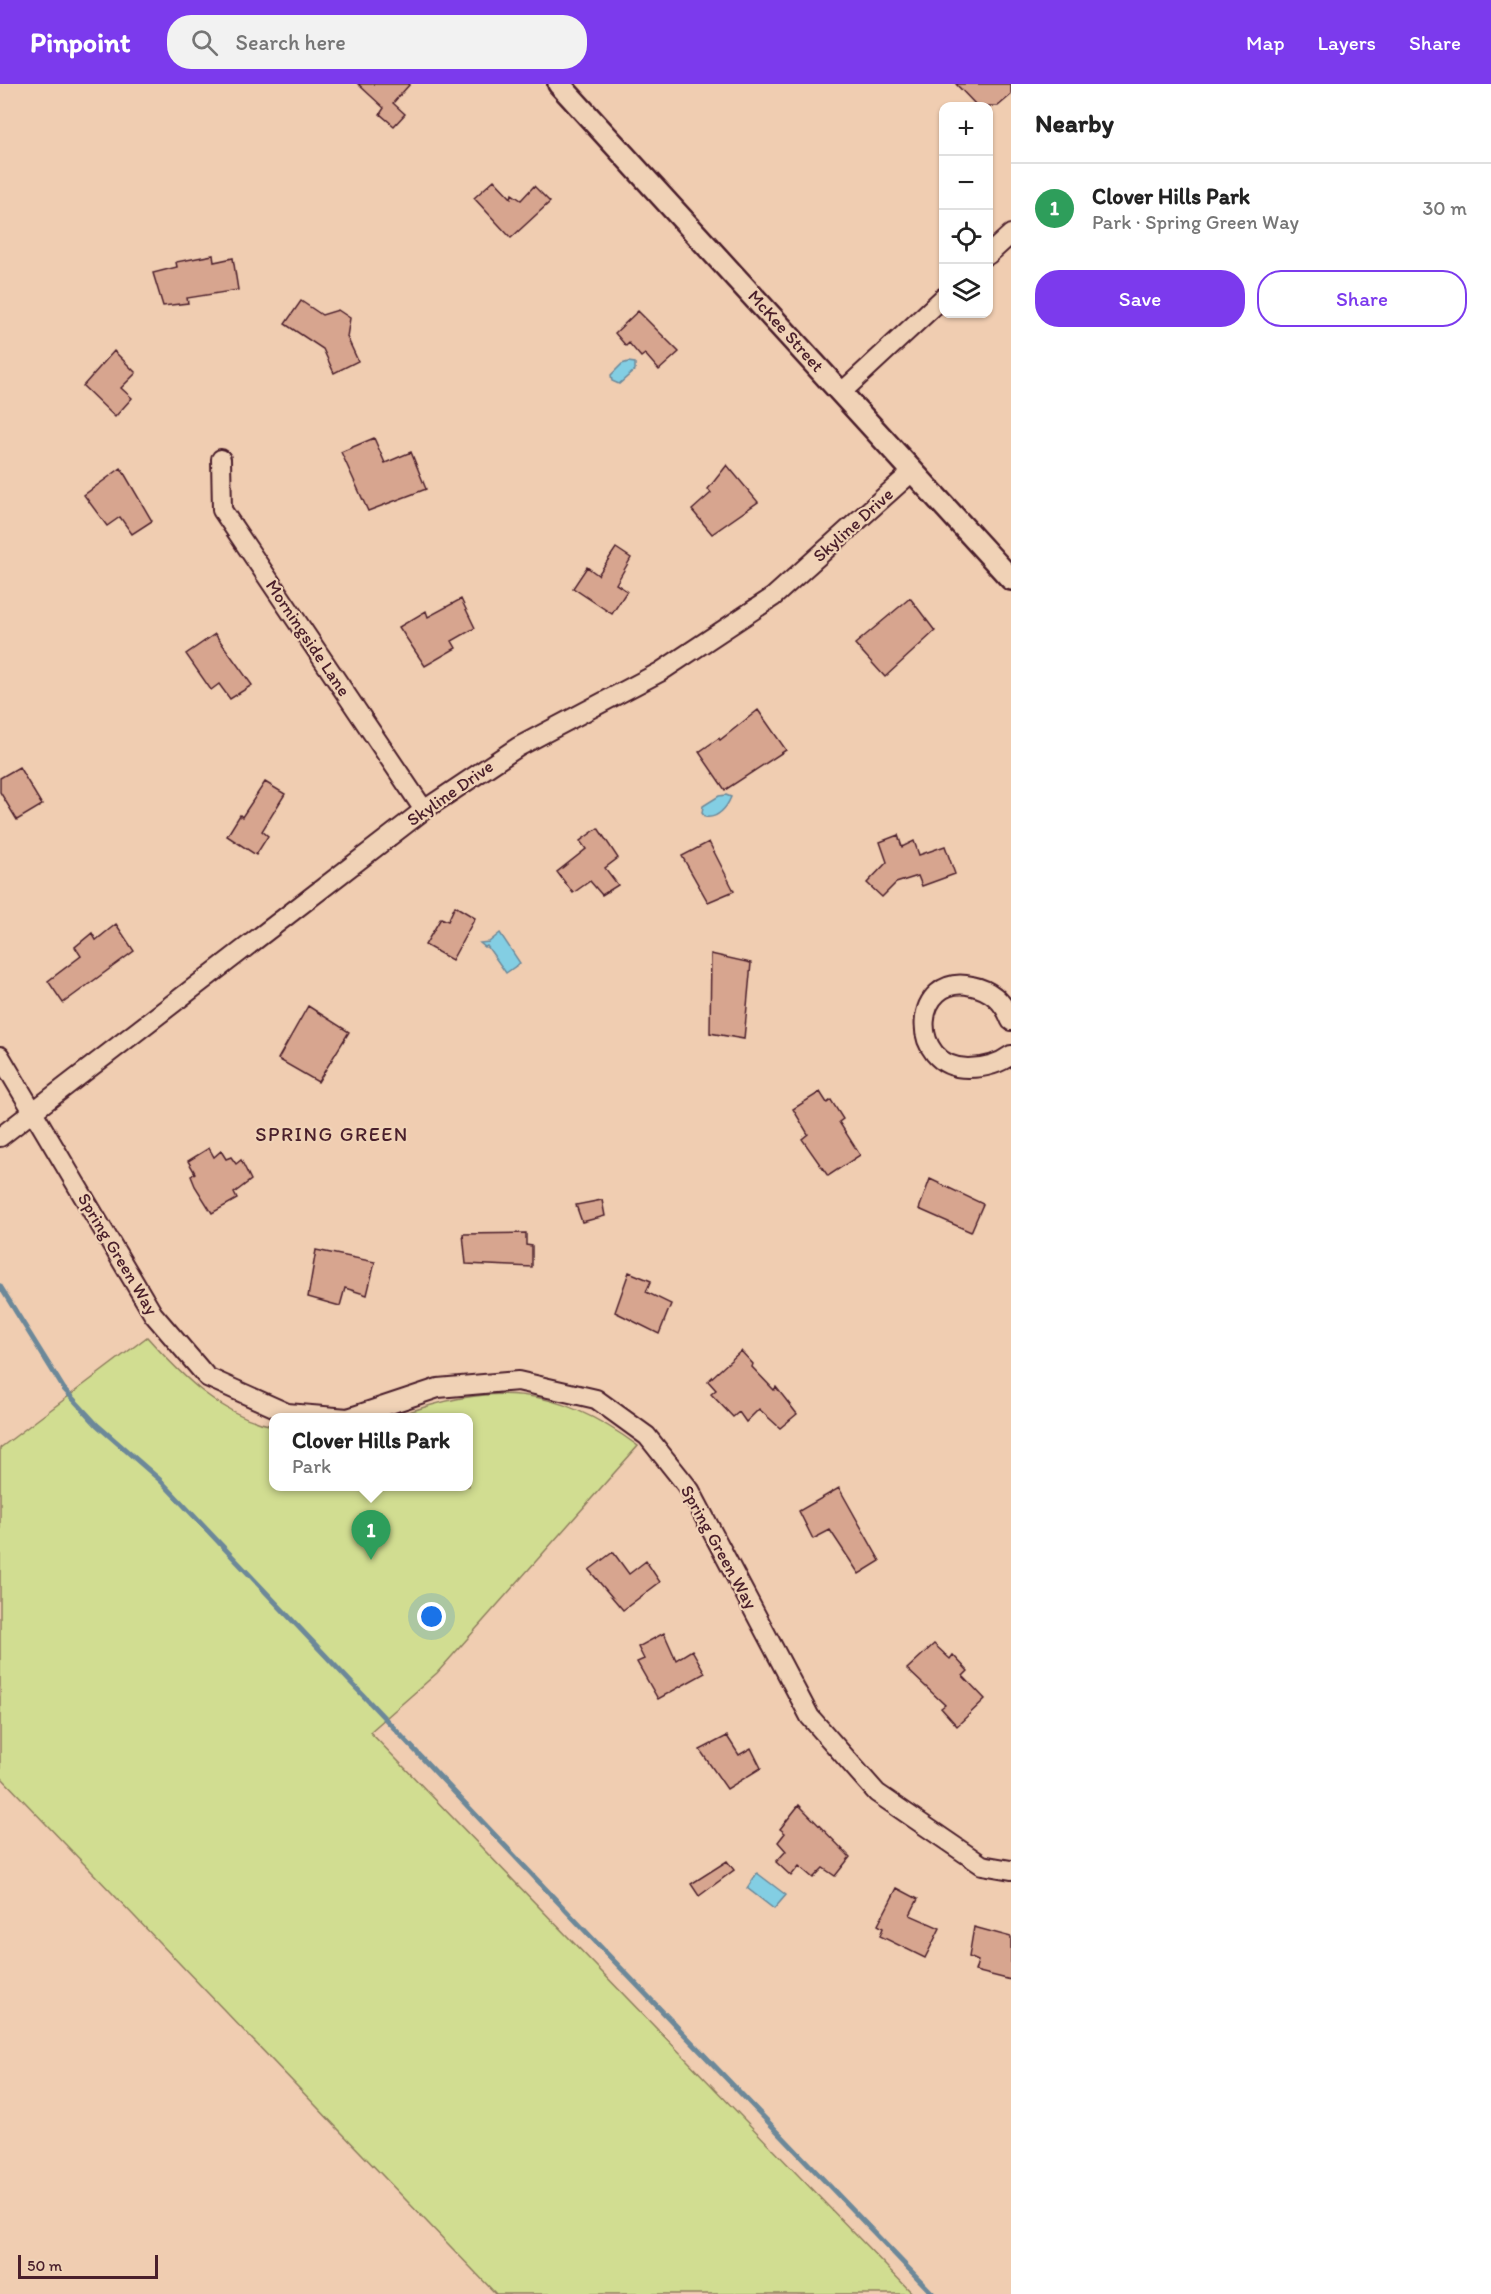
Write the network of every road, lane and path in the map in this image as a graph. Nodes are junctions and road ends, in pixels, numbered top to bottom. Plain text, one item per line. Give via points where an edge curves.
1 (559, 84) edge
2 (1011, 234) edge
3 (993, 250) edge
4 (939, 302) edge
5 (842, 392) junction
6 (220, 459) dead end
7 (913, 471) junction
8 (1011, 579) edge
9 (424, 810) junction
10 (1011, 1021) edge
11 (1011, 1054) edge
12 (0, 1056) edge
13 (33, 1111) junction
14 (0, 1137) edge
15 (287, 1413) edge
16 (363, 1413) edge
17 (1011, 1870) edge

1 - 5 street, McKee Street
2 - 3 street
4 - 5 street
5 - 7 street, McKee Street
6 - 9 street, Morningside Lane via 222,510
7 - 8 street, McKee Street
7 - 9 street, Skyline Drive via 773,597 660,672 518,747
9 - 13 street, Skyline Drive
10 - 11 street via 997,997 968,985 945,988 936,995 924,1012 923,1025 927,1039 946,1064 976,1068
12 - 13 street, Spring Green Way
13 - 14 street, Skyline Drive
13 - 15 street, Spring Green Way via 153,1314 207,1377
16 - 17 street, Spring Green Way via 438,1388 518,1381 596,1399 647,1436 690,1490 810,1717 877,1793 982,1864

